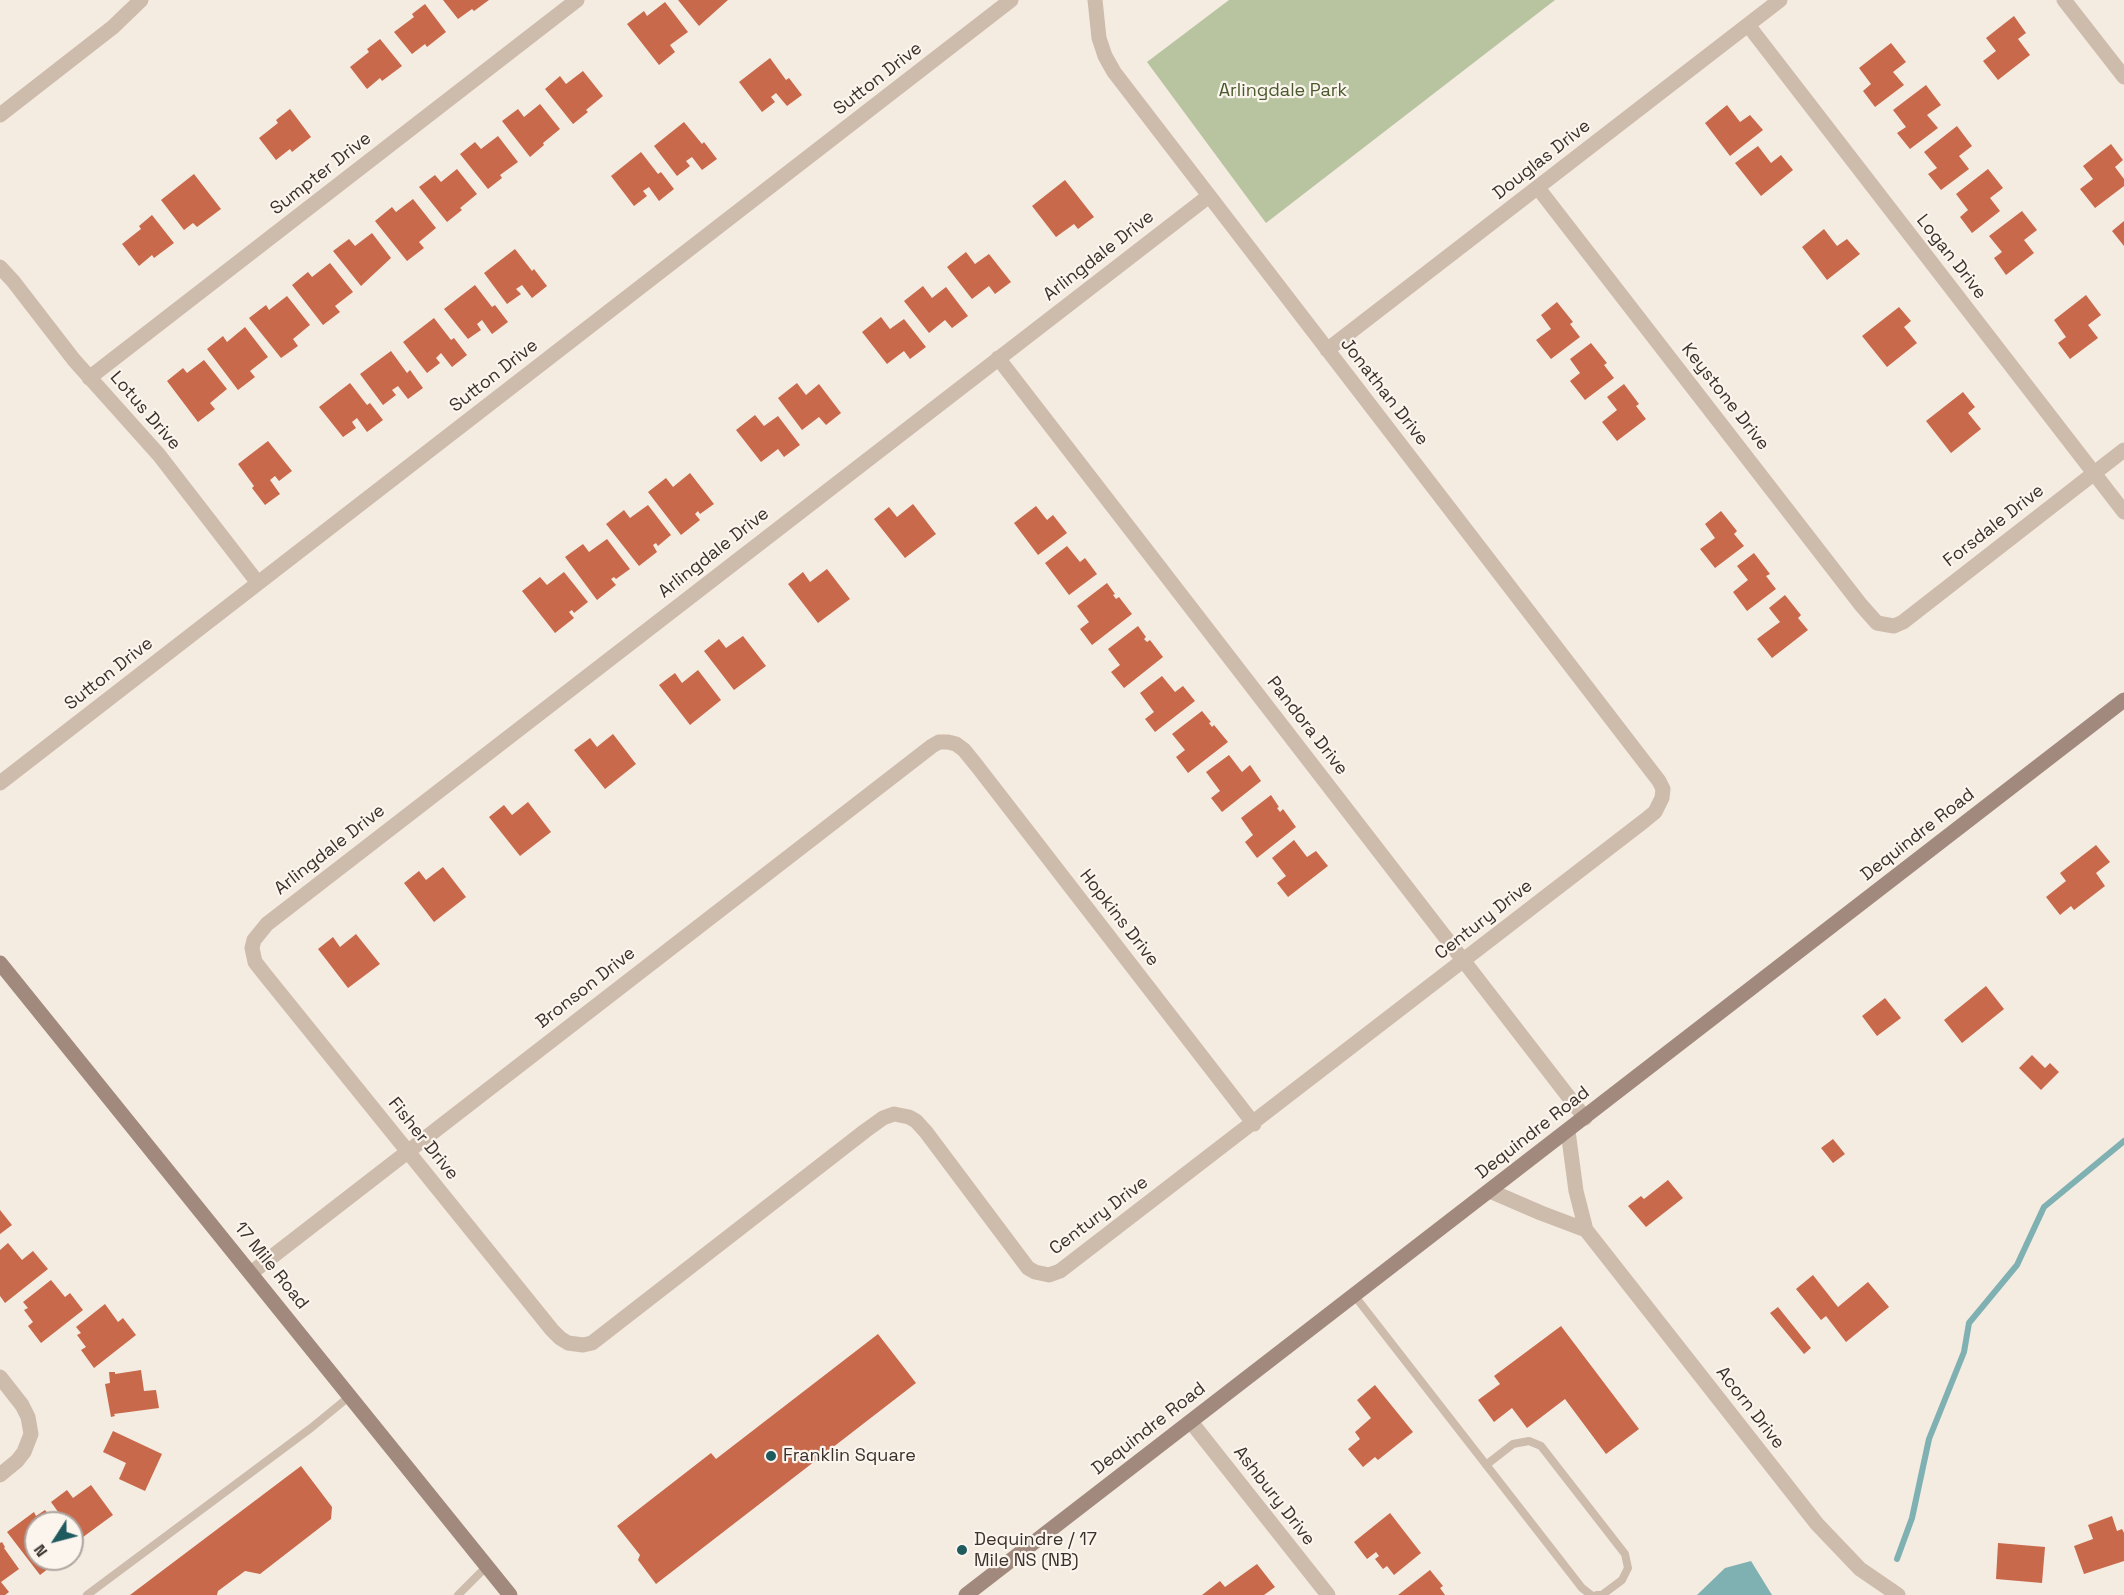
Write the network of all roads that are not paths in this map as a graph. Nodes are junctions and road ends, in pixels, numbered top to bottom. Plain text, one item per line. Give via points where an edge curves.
1 (141, 0) edge
2 (577, 0) edge
3 (1011, 0) edge
4 (1095, 0) edge
5 (1780, 0) edge
6 (2064, 0) edge
7 (1748, 25) junction
8 (2124, 77) edge
9 (0, 115) edge
10 (1538, 188) junction
11 (1209, 196) junction
12 (0, 267) edge
13 (1327, 351) junction
14 (998, 358) junction
15 (89, 378) junction
16 (2124, 450) edge
17 (2094, 474) junction
18 (2124, 512) edge
19 (258, 583) junction
20 (1885, 626) joint
21 (2124, 700) edge
22 (948, 742) joint
23 (0, 783) edge
24 (1662, 798) joint
25 (252, 948) joint
26 (1463, 960) junction
27 (0, 963) edge
28 (1585, 1118) junction
29 (1254, 1124) junction
30 (1568, 1131) junction
31 (407, 1150) junction
32 (1490, 1191) junction
33 (1586, 1230) junction
34 (251, 1273) junction
35 (1354, 1295) junction
36 (575, 1345) joint
37 (0, 1377) edge
38 (350, 1396) junction
39 (1191, 1422) junction
40 (1486, 1465) junction
41 (0, 1475) edge
42 (487, 1566) junction
43 (973, 1593) edge
44 (87, 1595) edge
45 (458, 1595) edge
46 (510, 1595) edge
47 (1328, 1595) edge
48 (1591, 1595) edge
49 (1597, 1595) edge
50 (1898, 1595) edge

1 - 9 street via 113,27
2 - 15 street, Sumpter Drive
3 - 19 street, Sutton Drive
4 - 11 street, Jonathan Drive via 1099,38 1114,72
5 - 7 street, Douglas Drive
6 - 8 street
7 - 10 street, Douglas Drive
7 - 17 street, Logan Drive
10 - 13 street, Douglas Drive
10 - 20 street, Keystone Drive via 1865,611
11 - 13 street, Jonathan Drive
11 - 14 street, Arlingdale Drive
12 - 15 street, Lotus Drive
13 - 24 street, Jonathan Drive via 1659,781
14 - 25 street, Arlingdale Drive via 267,924
14 - 26 street, Pandora Drive
15 - 19 street, Lotus Drive via 145,439
16 - 17 street, Forsdale Drive
17 - 18 street, Logan Drive
17 - 20 street, Forsdale Drive via 1903,622
19 - 23 street, Sutton Drive
21 - 28 main road, Dequindre Road
22 - 29 street, Hopkins Drive via 963,750 977,766
22 - 31 street, Bronson Drive via 932,746
24 - 26 street, Century Drive via 1655,812 1644,821
25 - 31 street, Fisher Drive via 255,962
26 - 28 street, Pandora Drive
26 - 29 street, Century Drive
27 - 34 main road, 17 Mile Road
28 - 30 main road, Dequindre Road
29 - 36 street, Century Drive via 1069,1265 1049,1275 1028,1268 916,1121 894,1114 865,1131 592,1343
30 - 32 main road, Dequindre Road
30 - 33 street, Acorn Drive
31 - 34 street, Bronson Drive
31 - 36 street, Fisher Drive via 552,1330
32 - 33 street
32 - 35 main road, Dequindre Road
33 - 50 street, Acorn Drive via 1817,1524 1860,1569
34 - 38 main road, 17 Mile Road
35 - 39 main road, Dequindre Road
35 - 40 lane
37 - 41 street via 22,1405 31,1434 24,1452
38 - 42 main road, 17 Mile Road
38 - 44 lane
39 - 43 main road, Dequindre Road
39 - 47 street, Ashbury Drive
40 - 48 lane
40 - 49 lane via 1514,1444 1529,1441 1541,1446 1626,1554 1628,1568 1623,1580
42 - 45 lane
42 - 46 main road, 17 Mile Road

